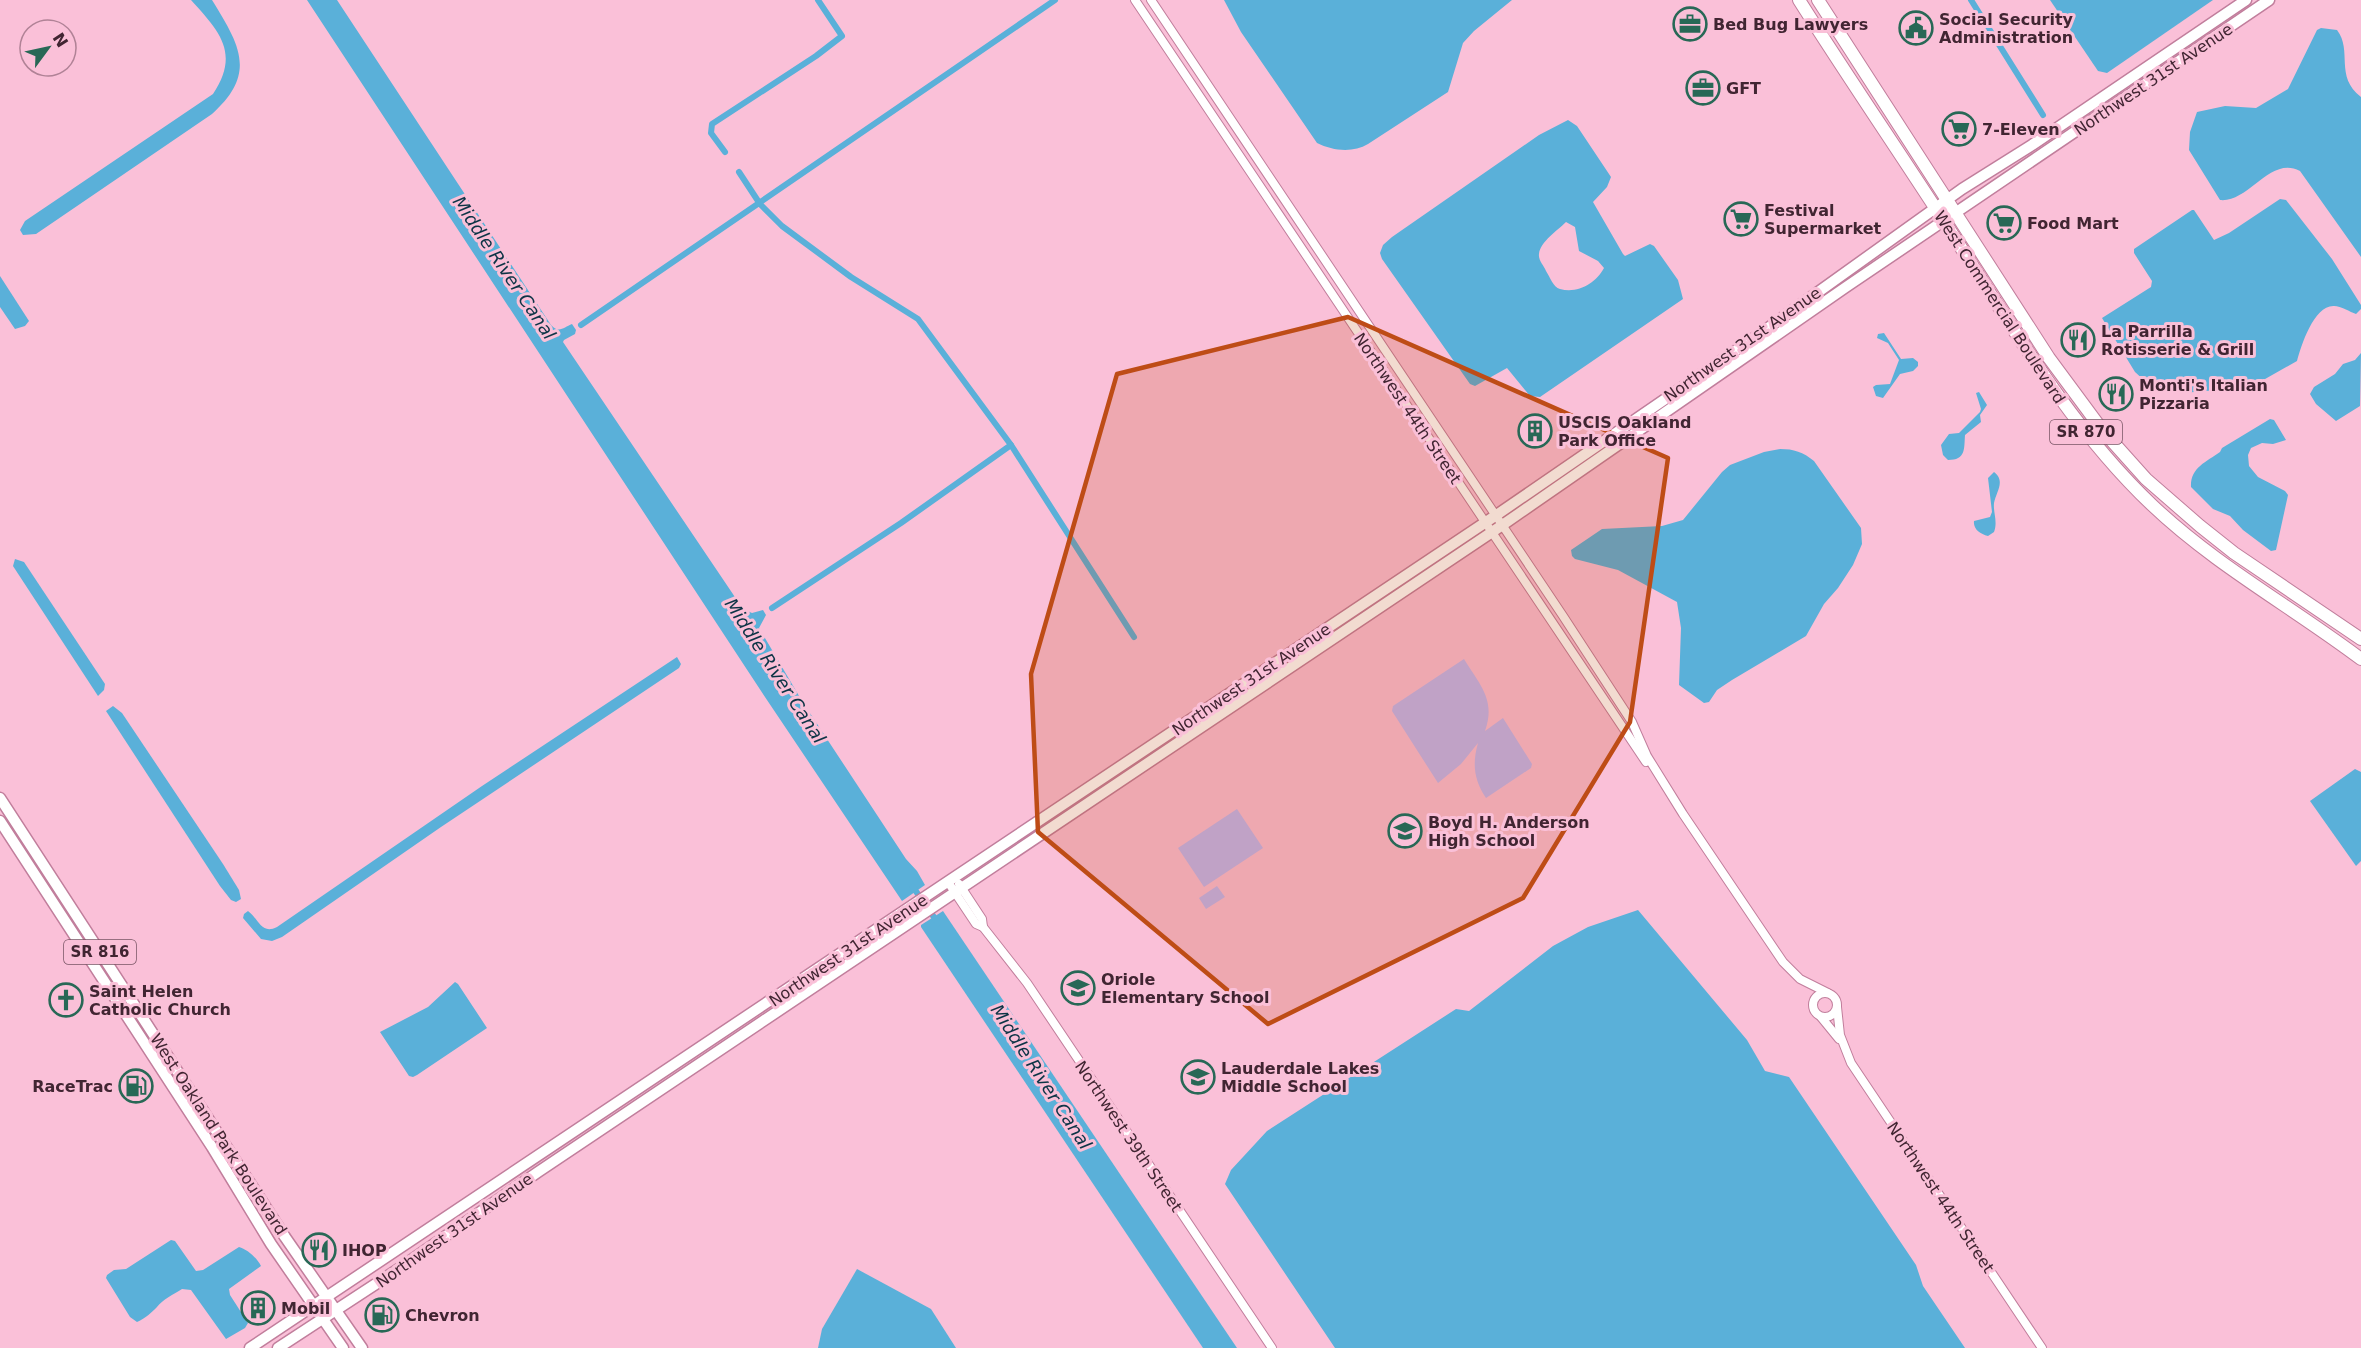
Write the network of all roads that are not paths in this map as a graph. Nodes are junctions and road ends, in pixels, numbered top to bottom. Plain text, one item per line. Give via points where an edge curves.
1 (1151, 0) edge
2 (1799, 0) edge
3 (1818, 0) edge
4 (2246, 0) edge
5 (2269, 0) edge
6 (1139, 1) edge
7 (1948, 199) junction
8 (1935, 208) junction
9 (1957, 212) junction
10 (1944, 221) junction
11 (1438, 431) junction
12 (1428, 438) junction
13 (1490, 519) junction
14 (1497, 529) junction
15 (2361, 639) edge
16 (2361, 659) edge
17 (0, 798) edge
18 (0, 821) edge
19 (952, 880) junction
20 (958, 890) junction
21 (910, 915) junction
22 (1800, 979) junction
23 (1828, 993) junction
24 (1813, 1004) junction
25 (1837, 1007) junction
26 (1821, 1017) junction
27 (1843, 1044) junction
28 (194, 1120) junction
29 (213, 1126) junction
30 (327, 1298) junction
31 (314, 1306) junction
32 (335, 1310) junction
33 (322, 1318) junction
34 (250, 1348) edge
35 (278, 1348) edge
36 (343, 1348) edge
37 (362, 1348) edge
38 (1272, 1348) edge
39 (2042, 1348) edge

1 - 11 street, Northwest 44th Street
2 - 8 highway, West Commercial Boulevard / SR 870
3 - 7 highway, West Commercial Boulevard / SR 870
4 - 7 main road, Northwest 31st Avenue
5 - 9 main road, Northwest 31st Avenue
6 - 12 street, Northwest 44th Street
7 - 8 main road, Northwest 31st Avenue
7 - 9 highway, West Commercial Boulevard / SR 870
8 - 10 highway, West Commercial Boulevard / SR 870
8 - 13 main road, Northwest 31st Avenue
9 - 10 main road, Northwest 31st Avenue
9 - 15 highway, West Commercial Boulevard / SR 870 via 2072,390 2146,479 2234,553
10 - 14 main road, Northwest 31st Avenue
10 - 16 highway, West Commercial Boulevard / SR 870 via 2066,407 2124,477 2171,522 2226,566
11 - 12 street
11 - 13 street, Northwest 44th Street
12 - 13 street, Northwest 44th Street
13 - 14 street, Northwest 44th Street
13 - 19 main road, Northwest 31st Avenue
14 - 20 main road, Northwest 31st Avenue
14 - 22 street, Northwest 44th Street via 1622,728 1783,962
17 - 29 main road, West Oakland Park Boulevard / SR 816
18 - 28 main road, West Oakland Park Boulevard / SR 816
19 - 20 street, Northwest 39th Street
19 - 21 main road, Northwest 31st Avenue
20 - 21 main road, Northwest 31st Avenue
20 - 38 street, Northwest 39th Street via 976,924 983,927 1027,983
21 - 30 main road, Northwest 31st Avenue
21 - 32 main road, Northwest 31st Avenue
22 - 23 street, Northwest 44th Street
22 - 24 street, Northwest 44th Street
23 - 24 street via 1817,996
23 - 25 street
24 - 26 street
25 - 26 street via 1832,1016
25 - 27 street, Northwest 44th Street
26 - 27 street, Northwest 44th Street
27 - 39 street, Northwest 44th Street via 1851,1063
28 - 29 main road
28 - 31 main road, West Oakland Park Boulevard / SR 816
29 - 30 main road, West Oakland Park Boulevard / SR 816
30 - 31 main road, Northwest 31st Avenue
30 - 32 main road, West Oakland Park Boulevard / SR 816
31 - 33 main road, West Oakland Park Boulevard / SR 816
31 - 34 main road, Northwest 31st Avenue
32 - 33 main road, Northwest 31st Avenue
32 - 37 main road, West Oakland Park Boulevard / SR 816
33 - 35 main road, Northwest 31st Avenue
33 - 36 main road, West Oakland Park Boulevard / SR 816

